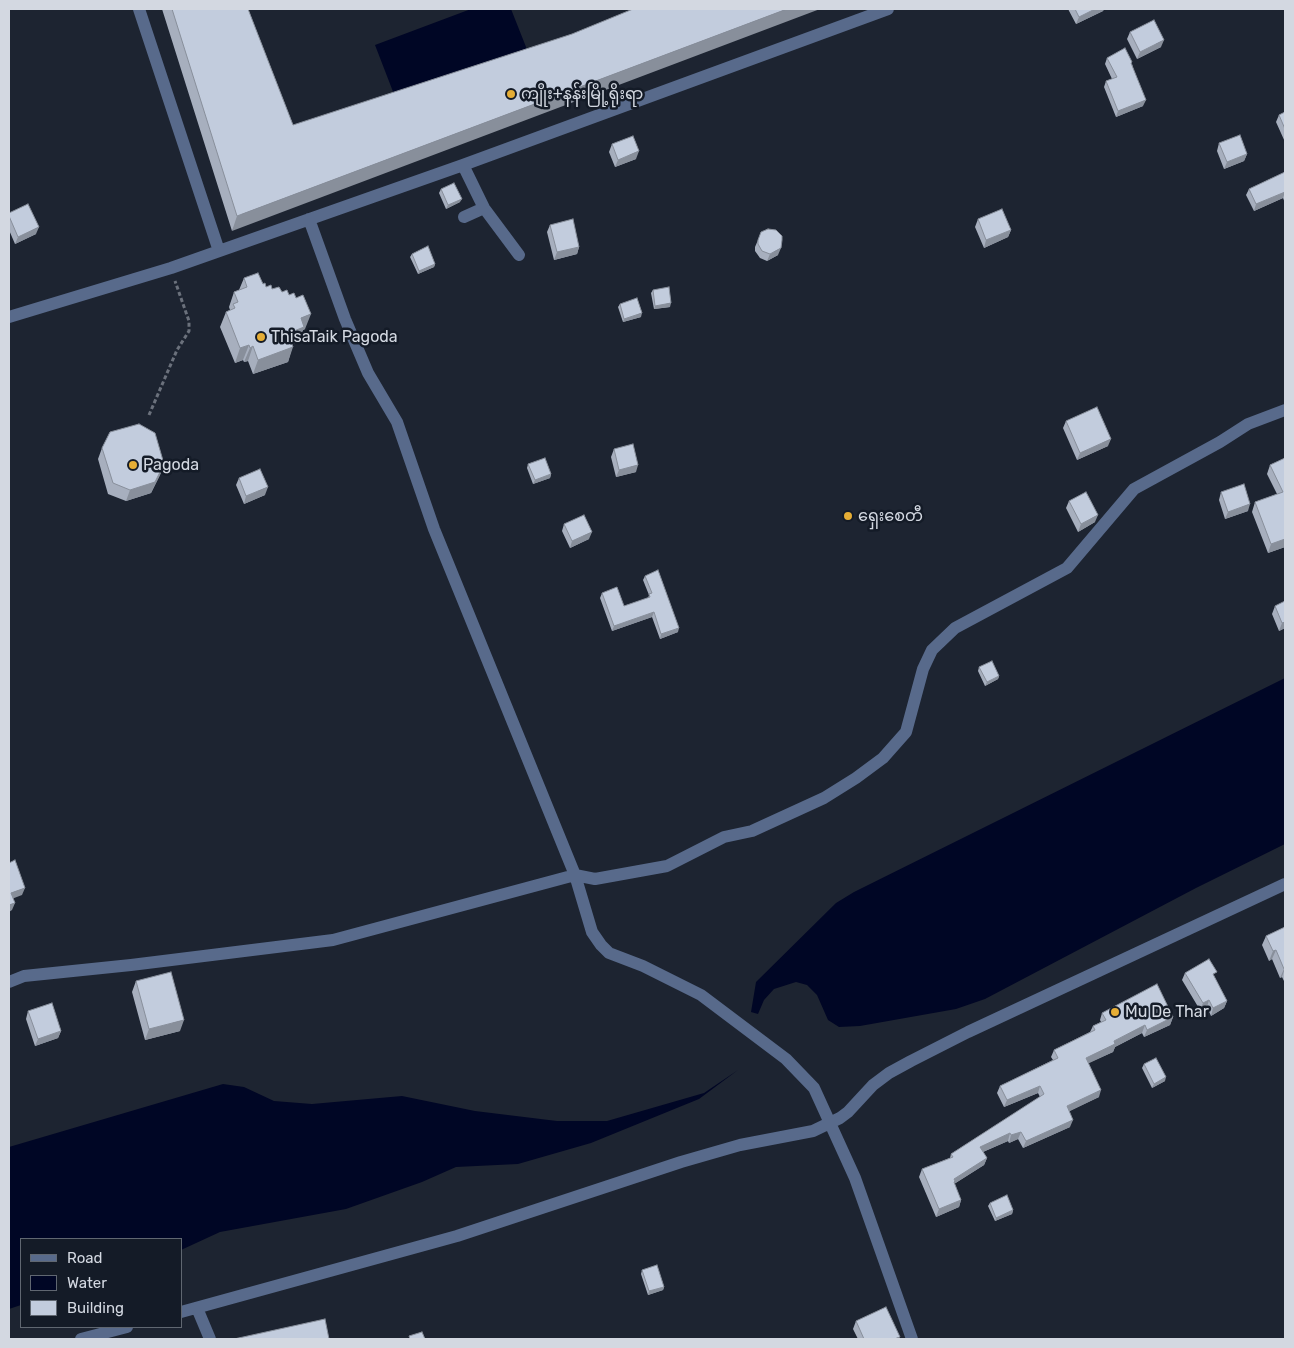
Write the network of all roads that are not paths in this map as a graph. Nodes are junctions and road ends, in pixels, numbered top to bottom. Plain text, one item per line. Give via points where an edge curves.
1 (139, 9) edge
2 (888, 9) edge
3 (463, 165) junction
4 (484, 208) junction
5 (464, 217) dead end
6 (309, 219) junction
7 (219, 251) junction
8 (519, 255) dead end
9 (9, 317) edge
10 (1285, 410) edge
11 (575, 875) junction
12 (1285, 884) edge
13 (9, 982) edge
14 (831, 1124) junction
15 (197, 1308) junction
16 (182, 1312) edge
17 (123, 1328) edge
18 (81, 1339) edge
19 (210, 1339) edge
20 (912, 1339) edge

1 - 7 street
2 - 3 street
3 - 4 street
3 - 6 street
4 - 5 street
4 - 8 street
6 - 7 street
6 - 11 street via 345,320 368,373 397,422 434,529
7 - 9 street
10 - 11 street via 1248,424 1134,490 1067,568 955,628 932,650 923,668 906,732 882,758 856,778 824,798 752,831 724,837 667,866 595,879
11 - 13 street via 333,940 24,976
11 - 14 street via 592,932 609,953 701,995 786,1060 814,1088
12 - 14 street via 968,1032 888,1073
14 - 15 street via 681,1162 457,1236
14 - 20 street via 855,1178
15 - 16 street
15 - 19 street
17 - 18 street

